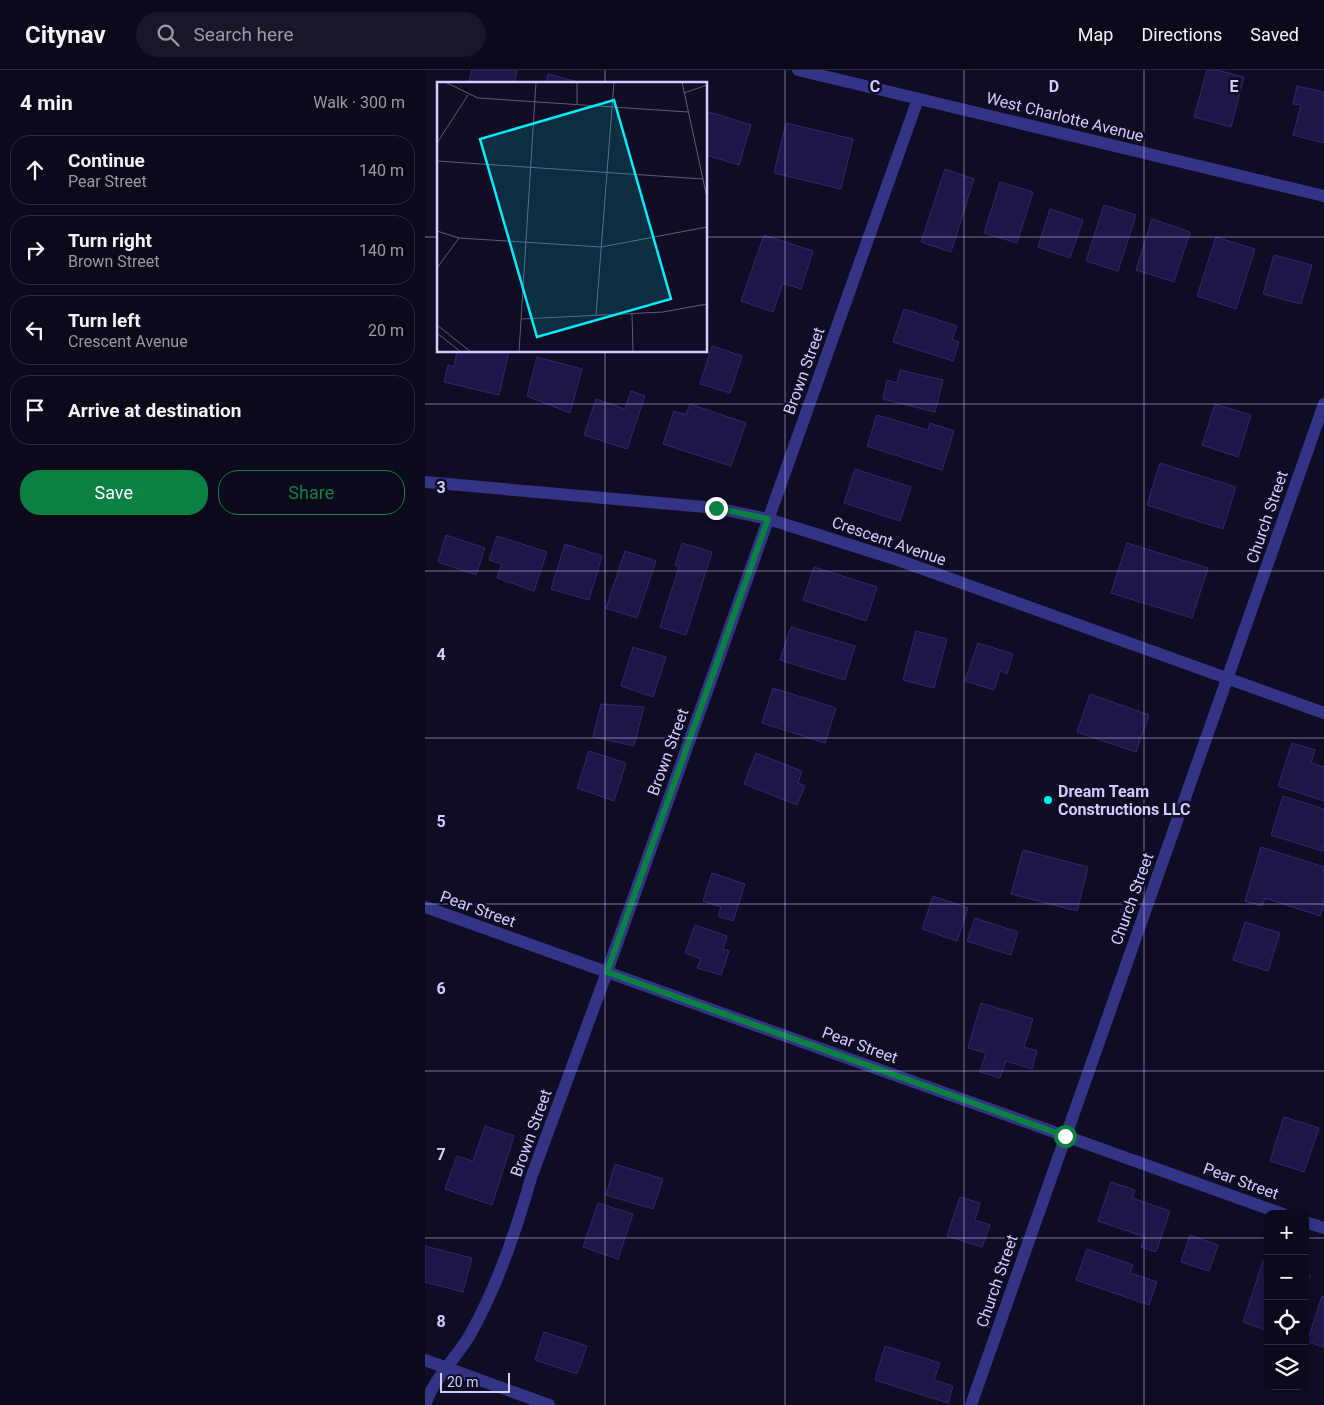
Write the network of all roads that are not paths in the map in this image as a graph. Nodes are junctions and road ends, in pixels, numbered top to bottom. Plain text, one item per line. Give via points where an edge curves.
1 (798, 70) edge
2 (918, 99) junction
3 (1324, 196) edge
4 (1324, 404) edge
5 (425, 482) edge
6 (768, 519) junction
7 (1228, 678) junction
8 (1324, 713) edge
9 (425, 907) edge
10 (607, 972) junction
11 (1065, 1136) junction
12 (1272, 1210) edge
13 (1309, 1223) edge
14 (1324, 1228) edge
15 (425, 1360) edge
16 (447, 1368) junction
17 (425, 1405) edge
18 (549, 1405) edge
19 (971, 1405) edge

1 - 2 street, West Charlotte Avenue
2 - 3 street, West Charlotte Avenue
2 - 6 street, Brown Street
4 - 7 street, Church Street
5 - 6 street, Crescent Avenue via 716,508
6 - 7 street, Crescent Avenue via 898,560
6 - 10 street, Brown Street
7 - 8 street, Crescent Avenue
7 - 11 street, Church Street
9 - 10 street, Pear Street
10 - 11 street, Pear Street
10 - 16 street, Brown Street via 484,1310 465,1345
11 - 12 street, Pear Street
11 - 19 street, Church Street
13 - 14 street
15 - 16 street
16 - 17 street, Brown Street
16 - 18 street

